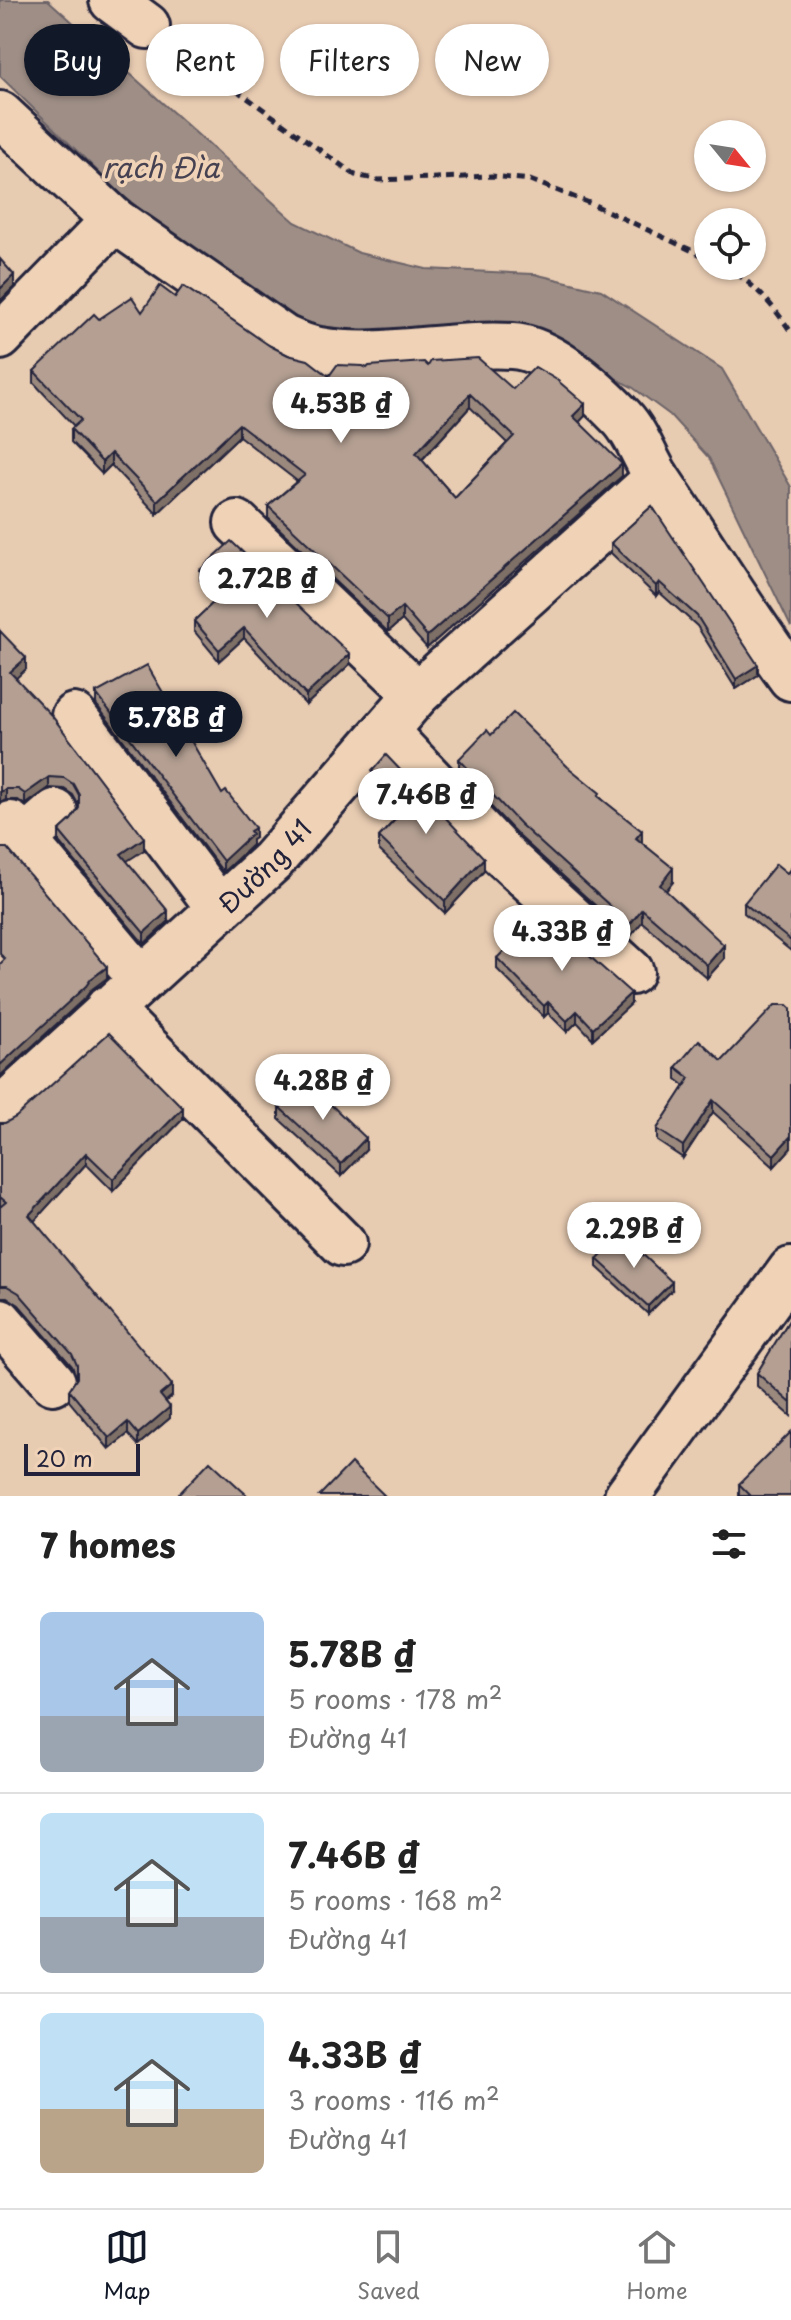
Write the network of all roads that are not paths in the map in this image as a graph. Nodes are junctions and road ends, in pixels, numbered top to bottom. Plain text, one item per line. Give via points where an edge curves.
1 (112, 0) edge
2 (146, 25) edge
3 (0, 114) edge
4 (114, 220) junction
5 (0, 337) edge
6 (657, 478) junction
7 (237, 523) dead end
8 (791, 678) edge
9 (417, 694) junction
10 (74, 716) dead end
11 (385, 731) junction
12 (26, 829) edge
13 (219, 908) junction
14 (631, 972) dead end
15 (141, 979) junction
16 (108, 1008) junction
17 (0, 1110) edge
18 (343, 1244) dead end
19 (791, 1270) edge
20 (0, 1321) edge
21 (53, 1382) dead end
22 (627, 1496) edge

1 - 2 street
3 - 4 street
4 - 5 street
4 - 6 street via 284,338 316,350 360,355 441,347 533,350 564,367 624,420
6 - 8 street
6 - 9 street, Đường 41
7 - 9 street
9 - 11 street, Đường 41
10 - 13 street
11 - 13 street, Đường 41 via 272,861
11 - 14 street via 503,855
12 - 15 street
13 - 15 street, Đường 41
15 - 16 street, Đường 41
16 - 17 street, Đường 41
16 - 18 street
19 - 22 street
20 - 21 street

